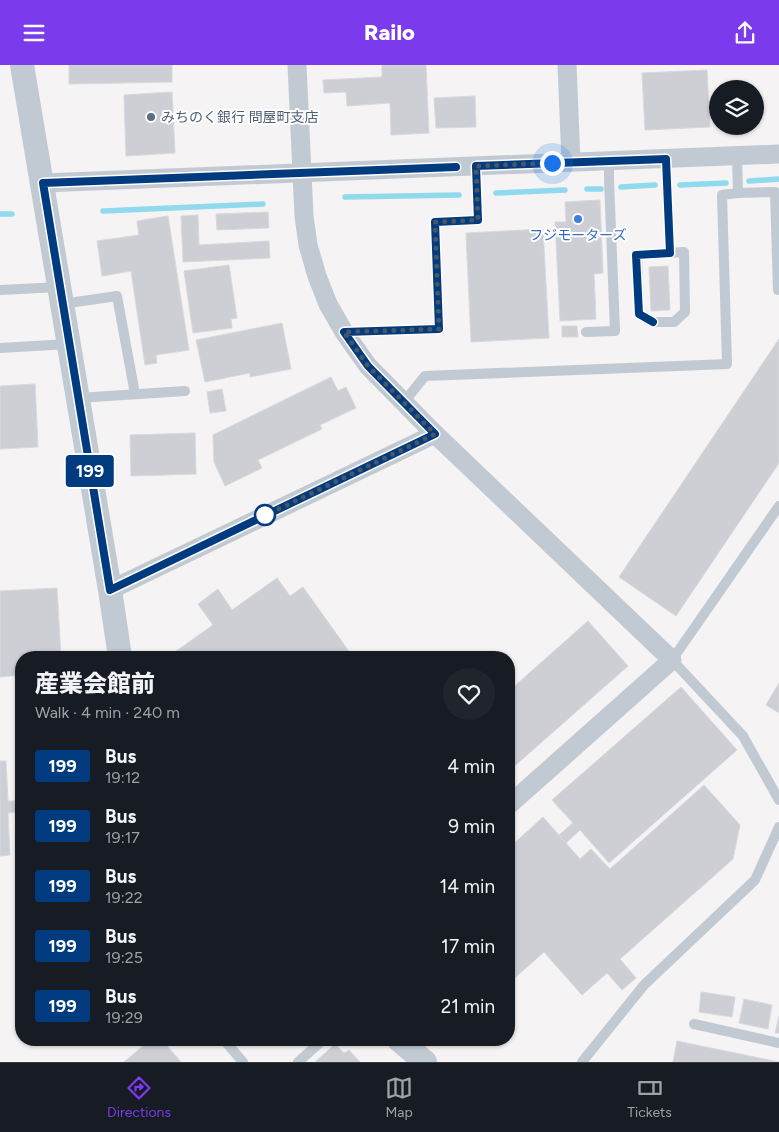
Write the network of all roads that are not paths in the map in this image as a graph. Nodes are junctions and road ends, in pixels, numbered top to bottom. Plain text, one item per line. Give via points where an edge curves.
1 (22, 65) edge
2 (297, 65) edge
3 (567, 65) edge
4 (779, 153) edge
5 (737, 155) junction
6 (666, 159) junction
7 (609, 161) junction
8 (571, 162) junction
9 (476, 166) junction
10 (302, 172) junction
11 (43, 183) junction
12 (738, 193) junction
13 (670, 253) junction
14 (0, 290) edge
15 (778, 290) edge
16 (61, 295) junction
17 (344, 332) junction
18 (586, 332) dead end
19 (69, 345) junction
20 (0, 348) edge
21 (185, 391) dead end
22 (135, 394) junction
23 (78, 398) junction
24 (404, 402) junction
25 (435, 434) junction
26 (779, 506) edge
27 (110, 590) junction
28 (119, 651) edge
29 (672, 660) junction
30 (515, 800) edge
31 (779, 800) edge
32 (779, 827) edge
33 (694, 1024) dead end
34 (779, 1043) edge
35 (229, 1046) edge
36 (316, 1046) edge
37 (406, 1046) edge
38 (244, 1062) edge
39 (298, 1062) edge
40 (425, 1062) edge
41 (582, 1062) edge

1 - 11 street
2 - 10 street
3 - 8 street
4 - 5 street
5 - 6 street
5 - 12 lane
6 - 7 street
6 - 13 lane
7 - 8 street
7 - 18 lane via 615,331
8 - 9 street
9 - 10 street
9 - 17 lane via 478,220 435,222 439,329
10 - 11 street
10 - 17 street via 308,245 328,304
11 - 16 street
12 - 15 lane via 775,192
12 - 24 lane via 722,195 728,365 425,376
13 - 13 lane via 636,255 639,314 653,322 674,322 684,312 684,252
14 - 16 lane
16 - 19 street
16 - 22 lane via 117,296
17 - 24 street via 368,366
19 - 20 lane
19 - 23 street
21 - 22 lane
22 - 23 lane
23 - 27 street
24 - 25 street
25 - 27 street
25 - 29 street
26 - 29 lane
27 - 28 street
29 - 30 street
29 - 31 lane via 743,736
32 - 41 lane via 755,880 644,985
33 - 34 lane
35 - 38 lane
36 - 39 lane
37 - 40 street

